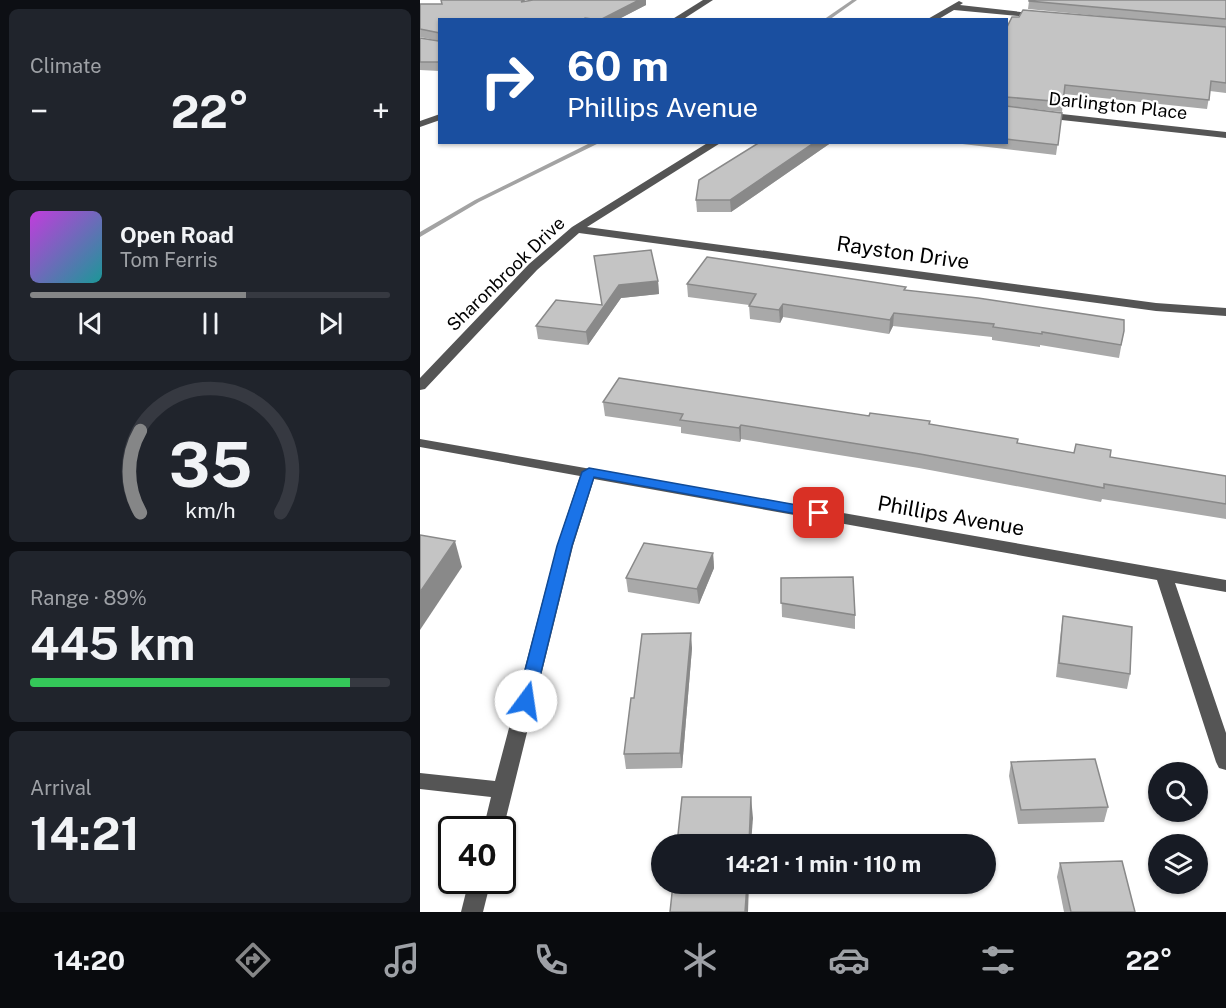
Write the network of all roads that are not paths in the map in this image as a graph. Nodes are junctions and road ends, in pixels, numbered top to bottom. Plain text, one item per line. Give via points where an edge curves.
1 (709, 0) edge
2 (964, 0) edge
3 (952, 7) junction
4 (1051, 17) edge
5 (678, 18) edge
6 (933, 18) edge
7 (1008, 111) edge
8 (438, 118) edge
9 (420, 124) edge
10 (1226, 135) edge
11 (714, 144) edge
12 (576, 229) junction
13 (1226, 312) edge
14 (420, 386) edge
15 (420, 442) edge
16 (589, 472) junction
17 (1164, 575) junction
18 (1226, 586) edge
19 (1226, 762) edge
20 (420, 781) edge
21 (503, 790) junction
22 (496, 816) edge
23 (476, 894) edge
24 (472, 912) edge

1 - 5 street
2 - 3 street
3 - 4 street
3 - 6 street
7 - 10 street, Darlington Place
8 - 9 street
11 - 12 street, Sharonbrook Drive
12 - 13 street, Rayston Drive via 1156,307
12 - 14 street, Sharonbrook Drive via 533,267
15 - 16 street, Phillips Avenue
16 - 17 street, Phillips Avenue
16 - 21 street via 565,546
17 - 18 street, Phillips Avenue
17 - 19 street
20 - 21 street
21 - 22 street
23 - 24 street

